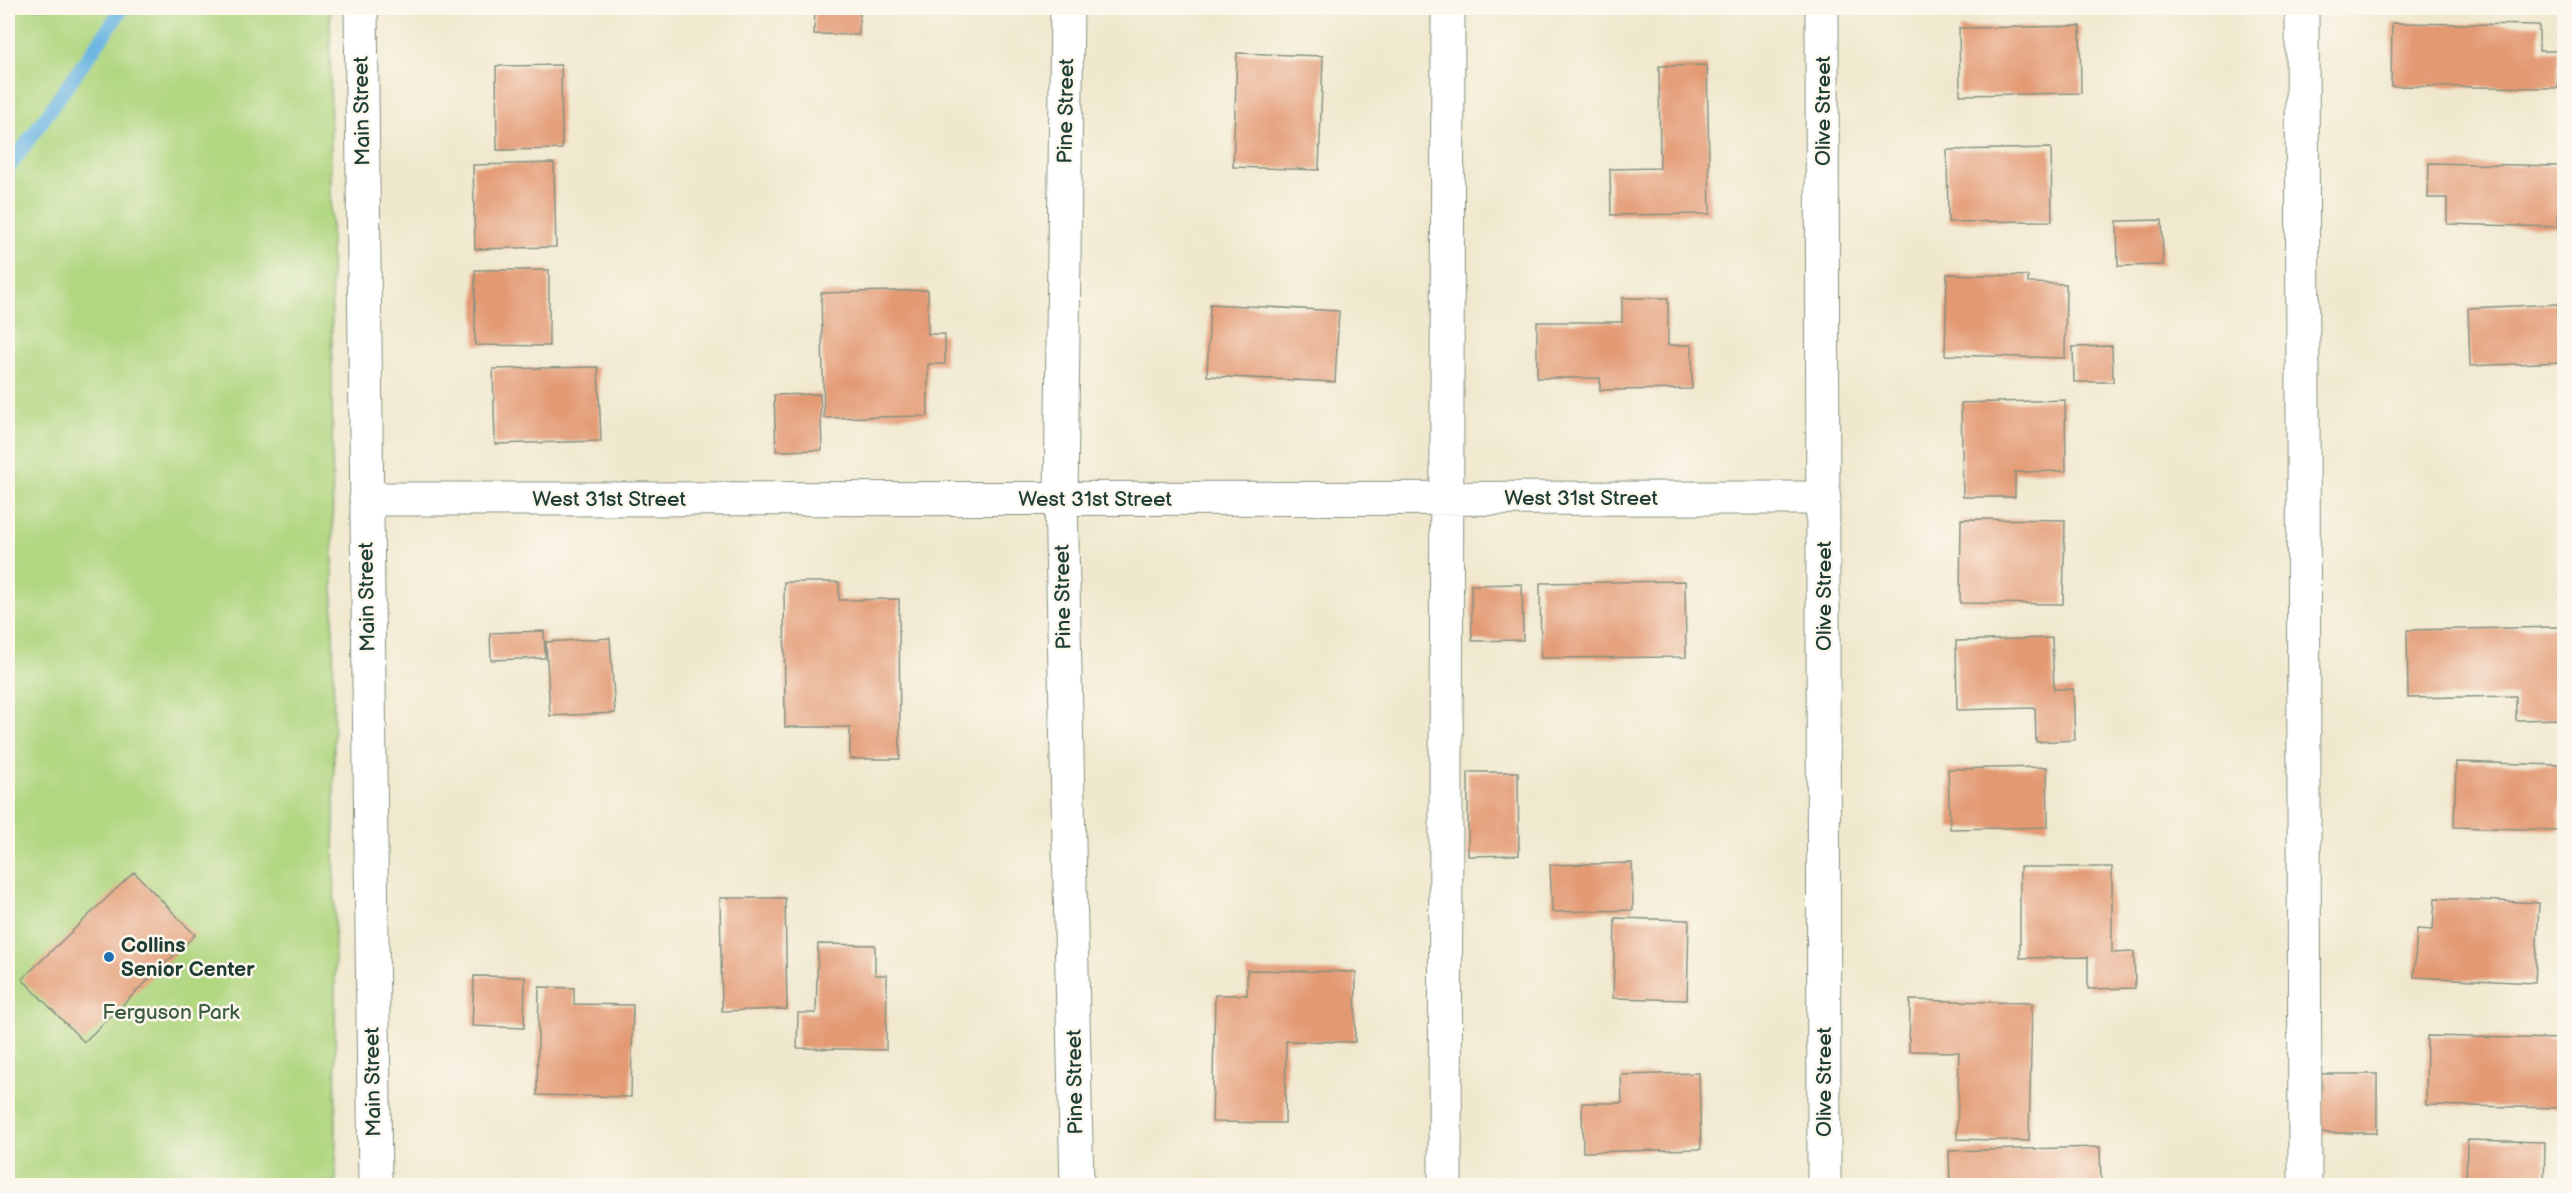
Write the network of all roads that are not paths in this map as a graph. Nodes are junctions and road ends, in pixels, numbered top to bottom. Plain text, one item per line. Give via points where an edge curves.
1 (361, 8) edge
2 (1067, 8) edge
3 (1448, 8) edge
4 (1822, 8) edge
5 (2302, 8) edge
6 (1448, 498) junction
7 (1824, 498) junction
8 (366, 499) junction
9 (1061, 499) junction
10 (375, 1185) edge
11 (1077, 1185) edge
12 (1445, 1185) edge
13 (1824, 1185) edge
14 (2305, 1185) edge

1 - 8 street, Main Street
2 - 9 street, Pine Street
3 - 6 street
4 - 7 street, Olive Street
5 - 14 street
6 - 7 street, West 31st Street
6 - 9 street, West 31st Street
6 - 12 street
7 - 13 street, Olive Street
8 - 9 street, West 31st Street
8 - 10 street, Main Street
9 - 11 street, Pine Street

